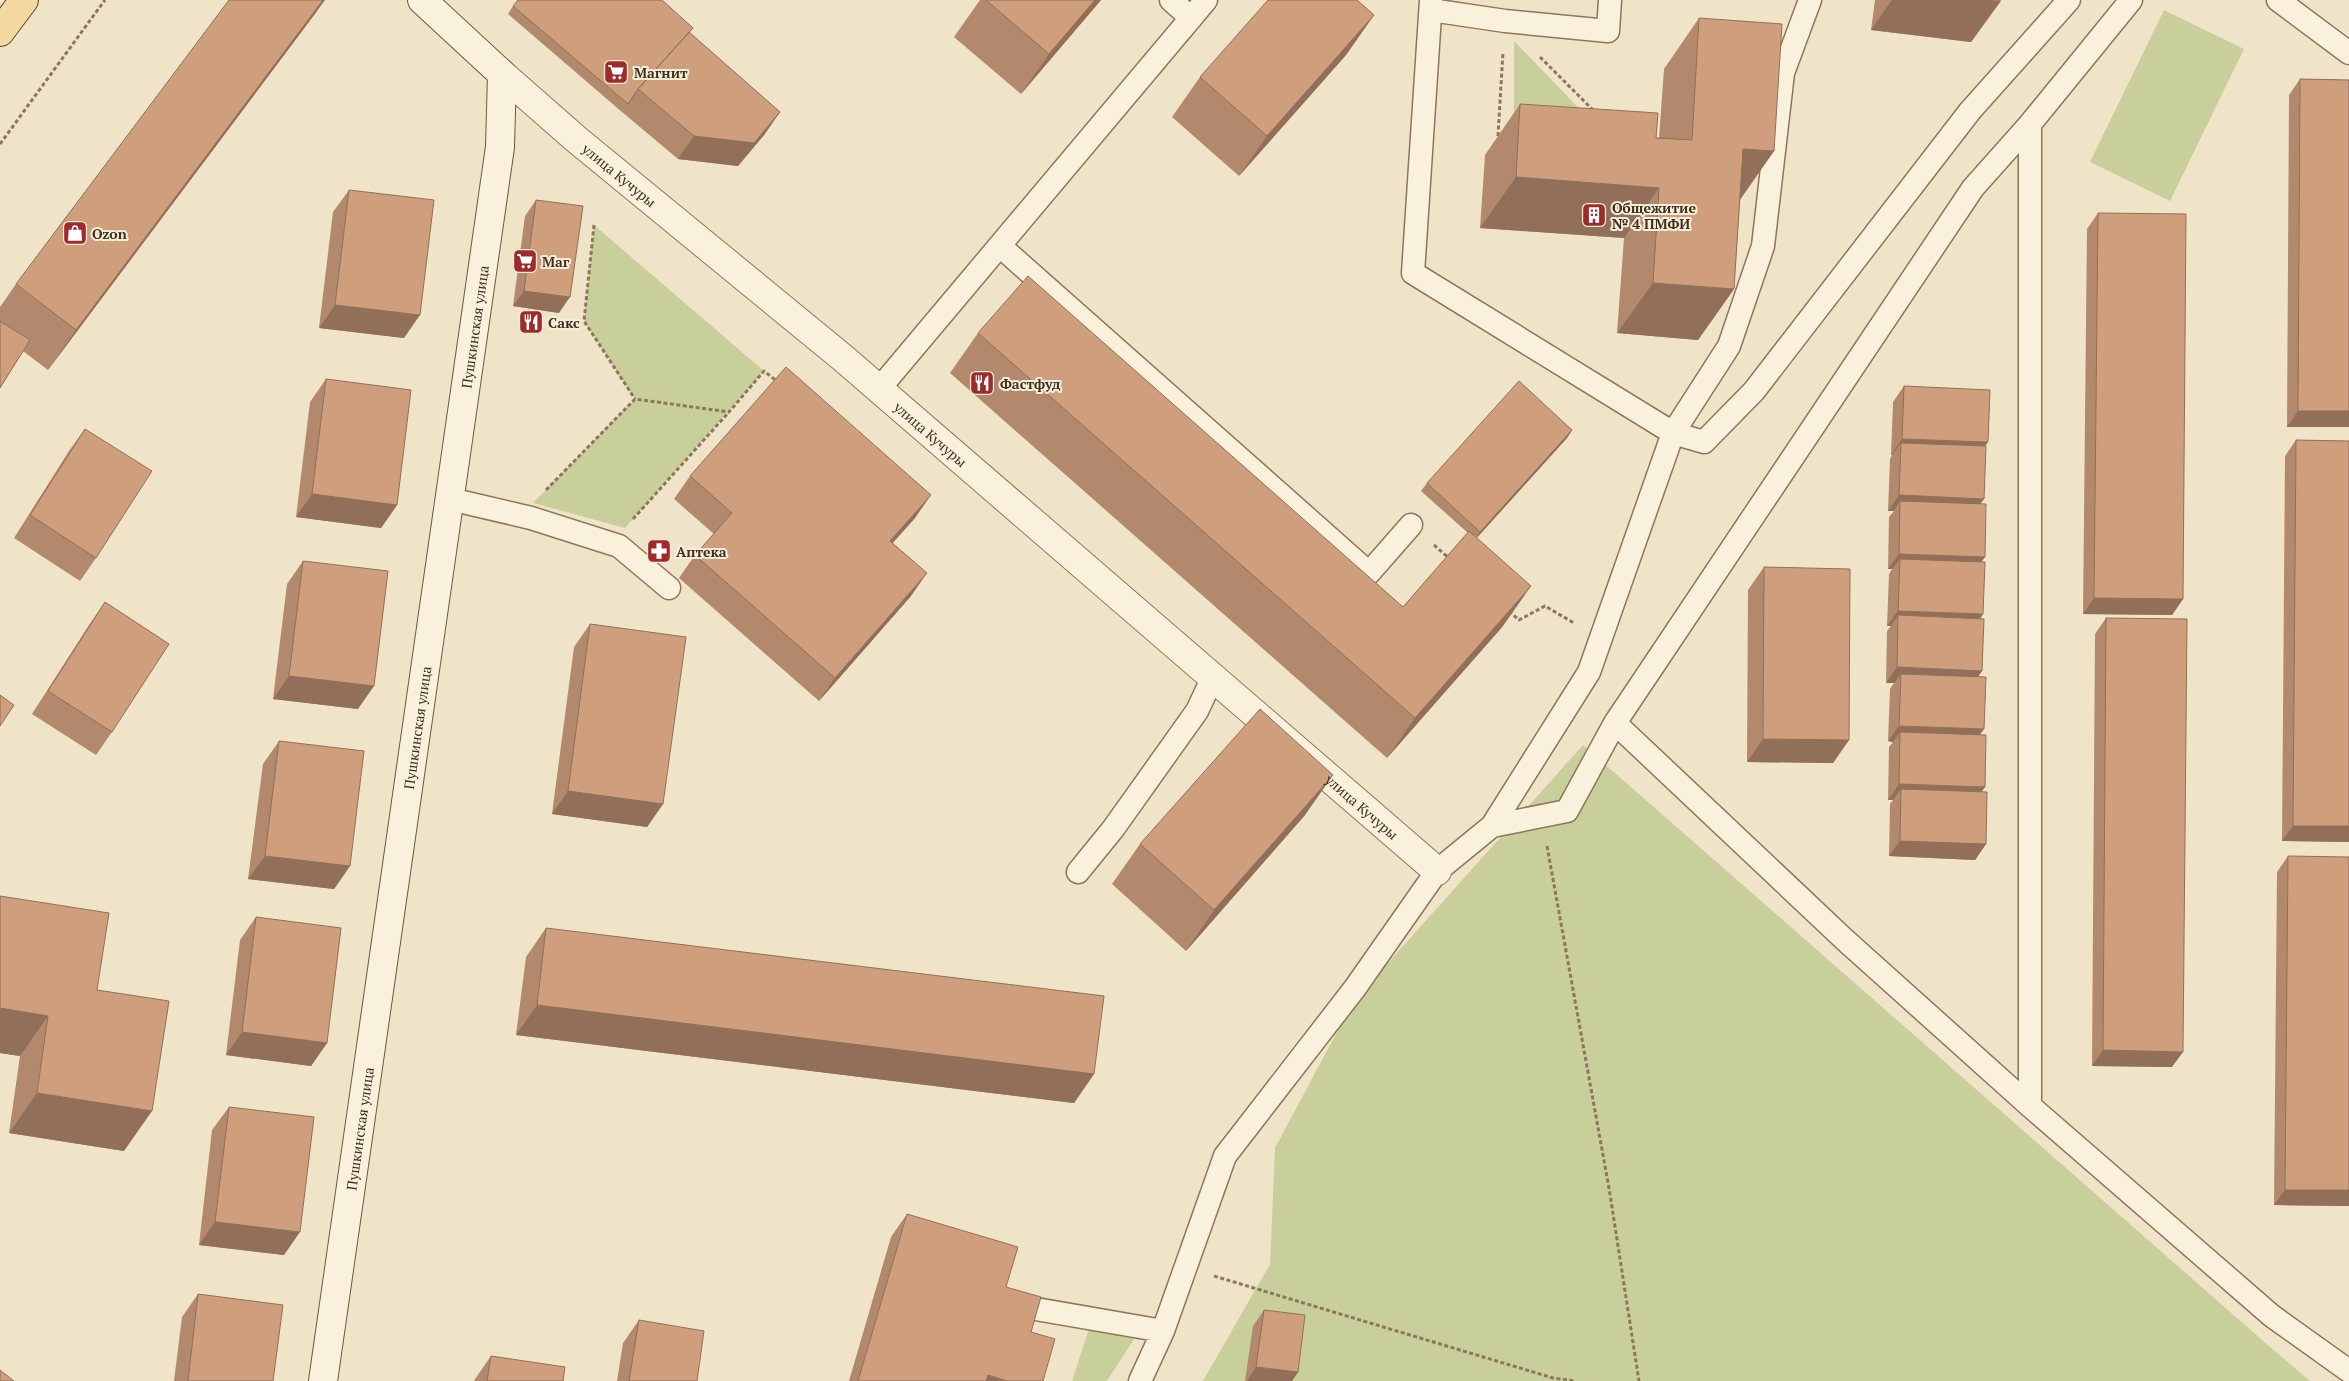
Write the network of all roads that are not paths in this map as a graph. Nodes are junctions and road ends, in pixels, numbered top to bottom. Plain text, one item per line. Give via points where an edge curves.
1 (24, 0) edge
2 (422, 0) edge
3 (1171, 0) edge
4 (1206, 0) edge
5 (1610, 0) edge
6 (1810, 0) edge
7 (2068, 0) edge
8 (2131, 0) edge
9 (2278, 0) edge
10 (1431, 5) edge
11 (1191, 18) junction
12 (0, 32) edge
13 (2349, 53) edge
14 (502, 74) junction
15 (2030, 124) junction
16 (1000, 246) junction
17 (879, 389) junction
18 (1673, 433) junction
19 (450, 499) junction
20 (1411, 525) road end
21 (670, 588) dead end
22 (1212, 677) junction
23 (1615, 723) junction
24 (1492, 826) junction
25 (1438, 870) junction
26 (1078, 872) dead end
27 (2030, 1106) junction
28 (1007, 1304) edge
29 (1163, 1330) junction
30 (2349, 1371) edge
31 (323, 1381) edge
32 (1140, 1381) edge

1 - 12 main road
2 - 14 street, улица Кучуры
3 - 11 lane
4 - 11 lane
5 - 10 lane via 1608,31 1505,21
6 - 18 lane via 1783,73 1763,246 1729,346
7 - 18 lane via 1970,111 1754,391 1704,442
8 - 15 lane
9 - 13 lane
10 - 18 lane via 1413,273
11 - 16 lane
14 - 17 street, улица Кучуры
14 - 19 street, Пушкинская улица via 500,147
15 - 23 lane via 1973,188
15 - 27 lane
16 - 17 lane
16 - 20 lane via 1369,573
17 - 22 street, улица Кучуры
18 - 24 lane via 1590,672
19 - 21 lane via 531,518 619,546
19 - 31 street, Пушкинская улица
22 - 25 street, улица Кучуры
22 - 26 lane via 1197,711 1113,830
23 - 24 lane via 1567,811
23 - 27 lane via 1845,940
24 - 25 lane
25 - 29 lane via 1355,988 1224,1156
27 - 30 lane via 2272,1316
28 - 29 lane
29 - 32 lane

